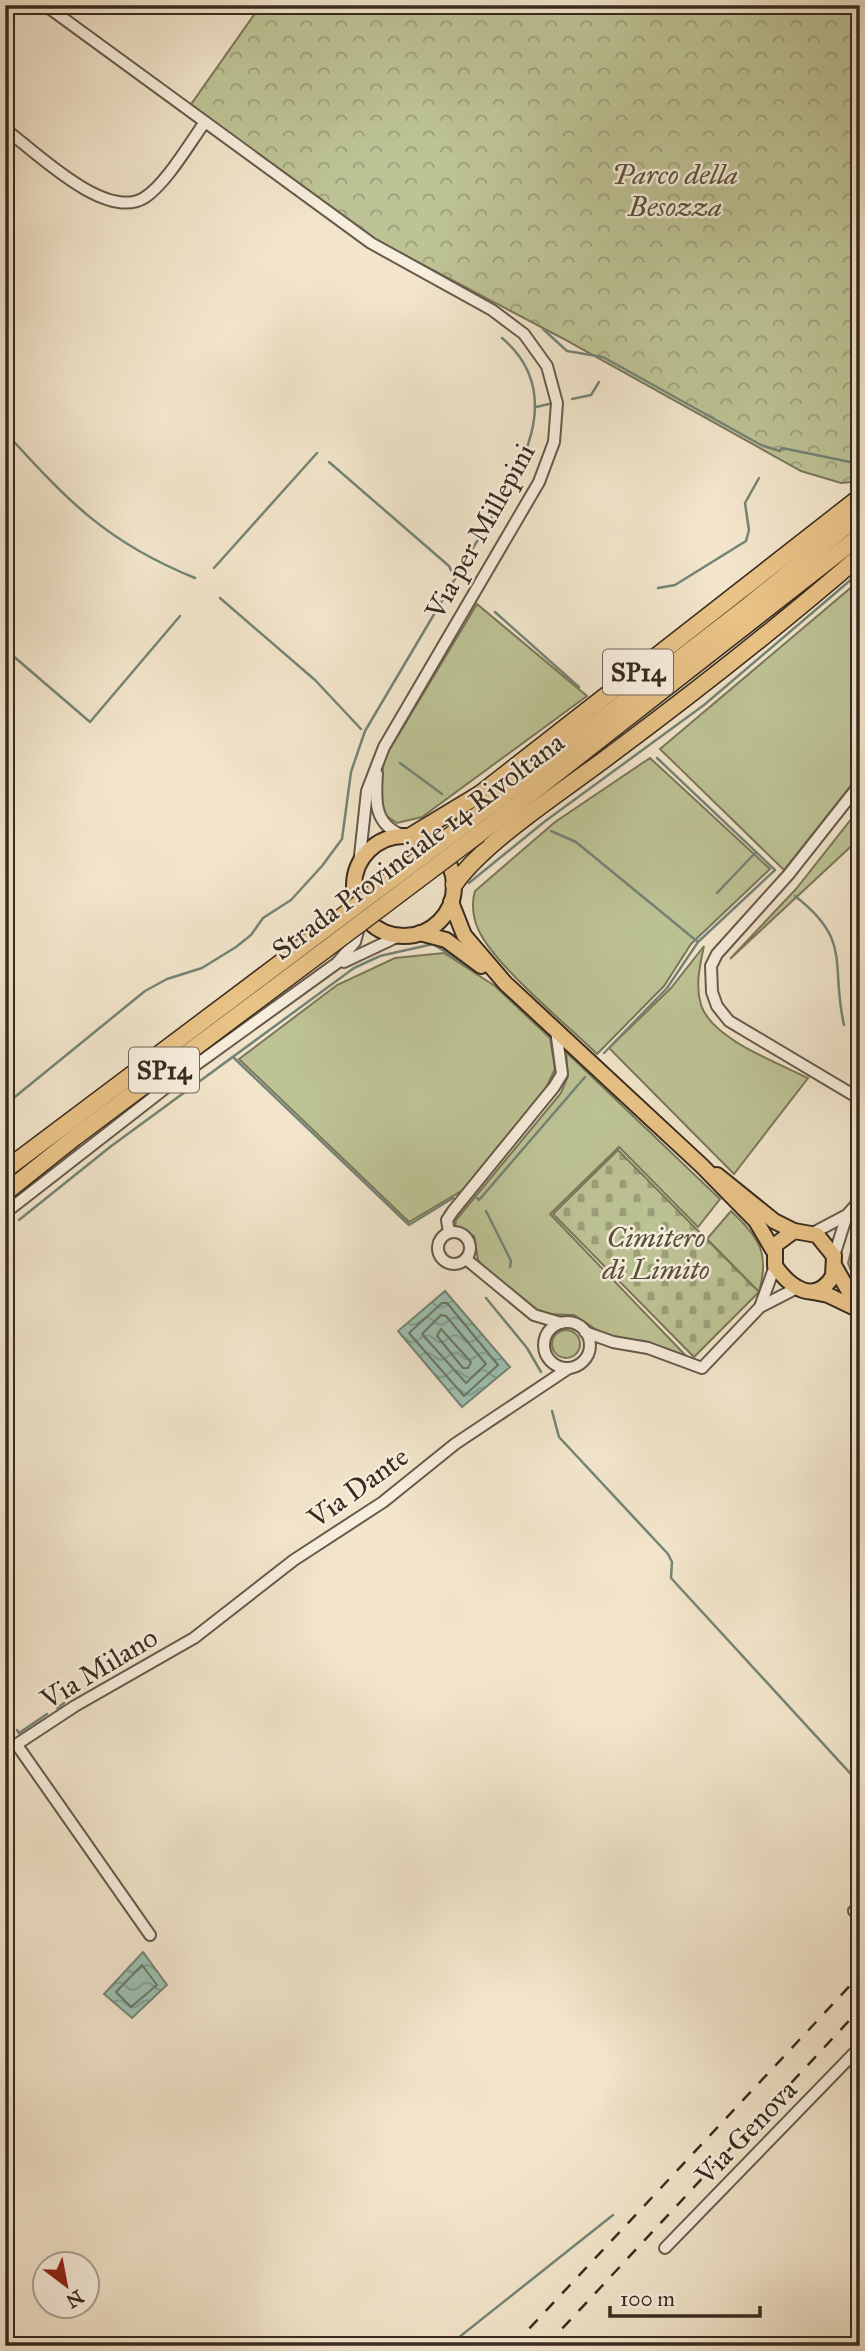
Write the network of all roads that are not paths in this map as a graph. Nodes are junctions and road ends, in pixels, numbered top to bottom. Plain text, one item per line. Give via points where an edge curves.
1 (45, 5) edge
2 (205, 122) junction
3 (5, 130) edge
4 (860, 497) edge
5 (860, 515) edge
6 (860, 536) edge
7 (860, 556) edge
8 (379, 759) junction
9 (860, 784) edge
10 (475, 827) junction
11 (407, 836) junction
12 (359, 865) junction
13 (454, 885) junction
14 (451, 902) junction
15 (361, 911) junction
16 (420, 933) junction
17 (399, 936) junction
18 (314, 980) junction
19 (505, 982) junction
20 (556, 1030) junction
21 (860, 1099) edge
22 (702, 1166) junction
23 (5, 1170) edge
24 (5, 1193) edge
25 (860, 1200) edge
26 (5, 1213) edge
27 (847, 1214) junction
28 (794, 1231) junction
29 (449, 1233) junction
30 (813, 1233) junction
31 (773, 1250) junction
32 (466, 1259) junction
33 (834, 1261) junction
34 (775, 1266) junction
35 (795, 1289) junction
36 (813, 1292) junction
37 (760, 1307) junction
38 (859, 1311) edge
39 (534, 1315) junction
40 (561, 1323) junction
41 (585, 1332) junction
42 (544, 1339) junction
43 (613, 1342) junction
44 (589, 1352) junction
45 (550, 1361) junction
46 (569, 1368) junction
47 (532, 1395) junction
48 (216, 1622) joint
49 (17, 1745) junction
50 (5, 1752) edge
51 (150, 1935) dead end
52 (860, 2047) edge
53 (665, 2248) dead end

1 - 2 street, Via per Millepini
2 - 3 street via 158,185 145,197 122,204 94,195
2 - 8 street, Via per Millepini via 371,243 516,326 547,366 558,409 554,442 539,482
4 - 11 highway, SP14 via 480,794
5 - 10 highway, Strada Provinciale 14 Rivoltana / SP14
6 - 10 highway, Strada Provinciale 14 Rivoltana / SP14
7 - 13 highway, SP14 via 769,633 525,820 466,869
8 - 11 street, Via per Millepini via 379,816 387,827
8 - 12 street, Via per Millepini via 362,818
9 - 21 street via 789,874 720,950 711,967 713,997 725,1017
10 - 23 highway, Strada Provinciale 14 Rivoltana / SP14, bridge via 316,936
10 - 24 highway, Strada Provinciale 14 Rivoltana / SP14, bridge via 325,950
11 - 12 main road via 378,844
11 - 13 main road via 426,842 443,855
12 - 15 main road via 354,887
13 - 14 main road
14 - 16 main road via 439,922
14 - 19 main road via 464,935
15 - 17 main road via 378,929
15 - 18 street via 352,948
16 - 17 main road
16 - 19 main road via 450,942
17 - 18 street
18 - 26 street via 186,1072
19 - 20 main road
20 - 22 main road
20 - 29 street via 562,1058 558,1081 453,1211 447,1220
22 - 28 main road
22 - 31 main road via 756,1222
25 - 27 street
27 - 30 street
27 - 33 street
28 - 30 main road
28 - 31 main road
29 - 32 street via 467,1238
29 - 32 street via 438,1244 441,1258 453,1264
30 - 33 main road
31 - 34 main road
32 - 39 street
33 - 36 main road via 828,1283
33 - 38 main road
34 - 35 main road
34 - 37 street
35 - 36 main road
35 - 37 street
36 - 38 main road
37 - 43 street via 702,1368 648,1348
39 - 40 street
39 - 42 street
40 - 41 street via 573,1323
40 - 42 street
41 - 43 street
41 - 44 street
42 - 45 street
43 - 44 street
44 - 46 street via 580,1364
45 - 46 street
45 - 47 street
46 - 47 street, Via Dante
47 - 48 street, Via Dante via 455,1444 383,1502 294,1560
48 - 49 street, Via Milano
49 - 50 street, Via Milano
49 - 51 street
52 - 53 street, Via Genova

